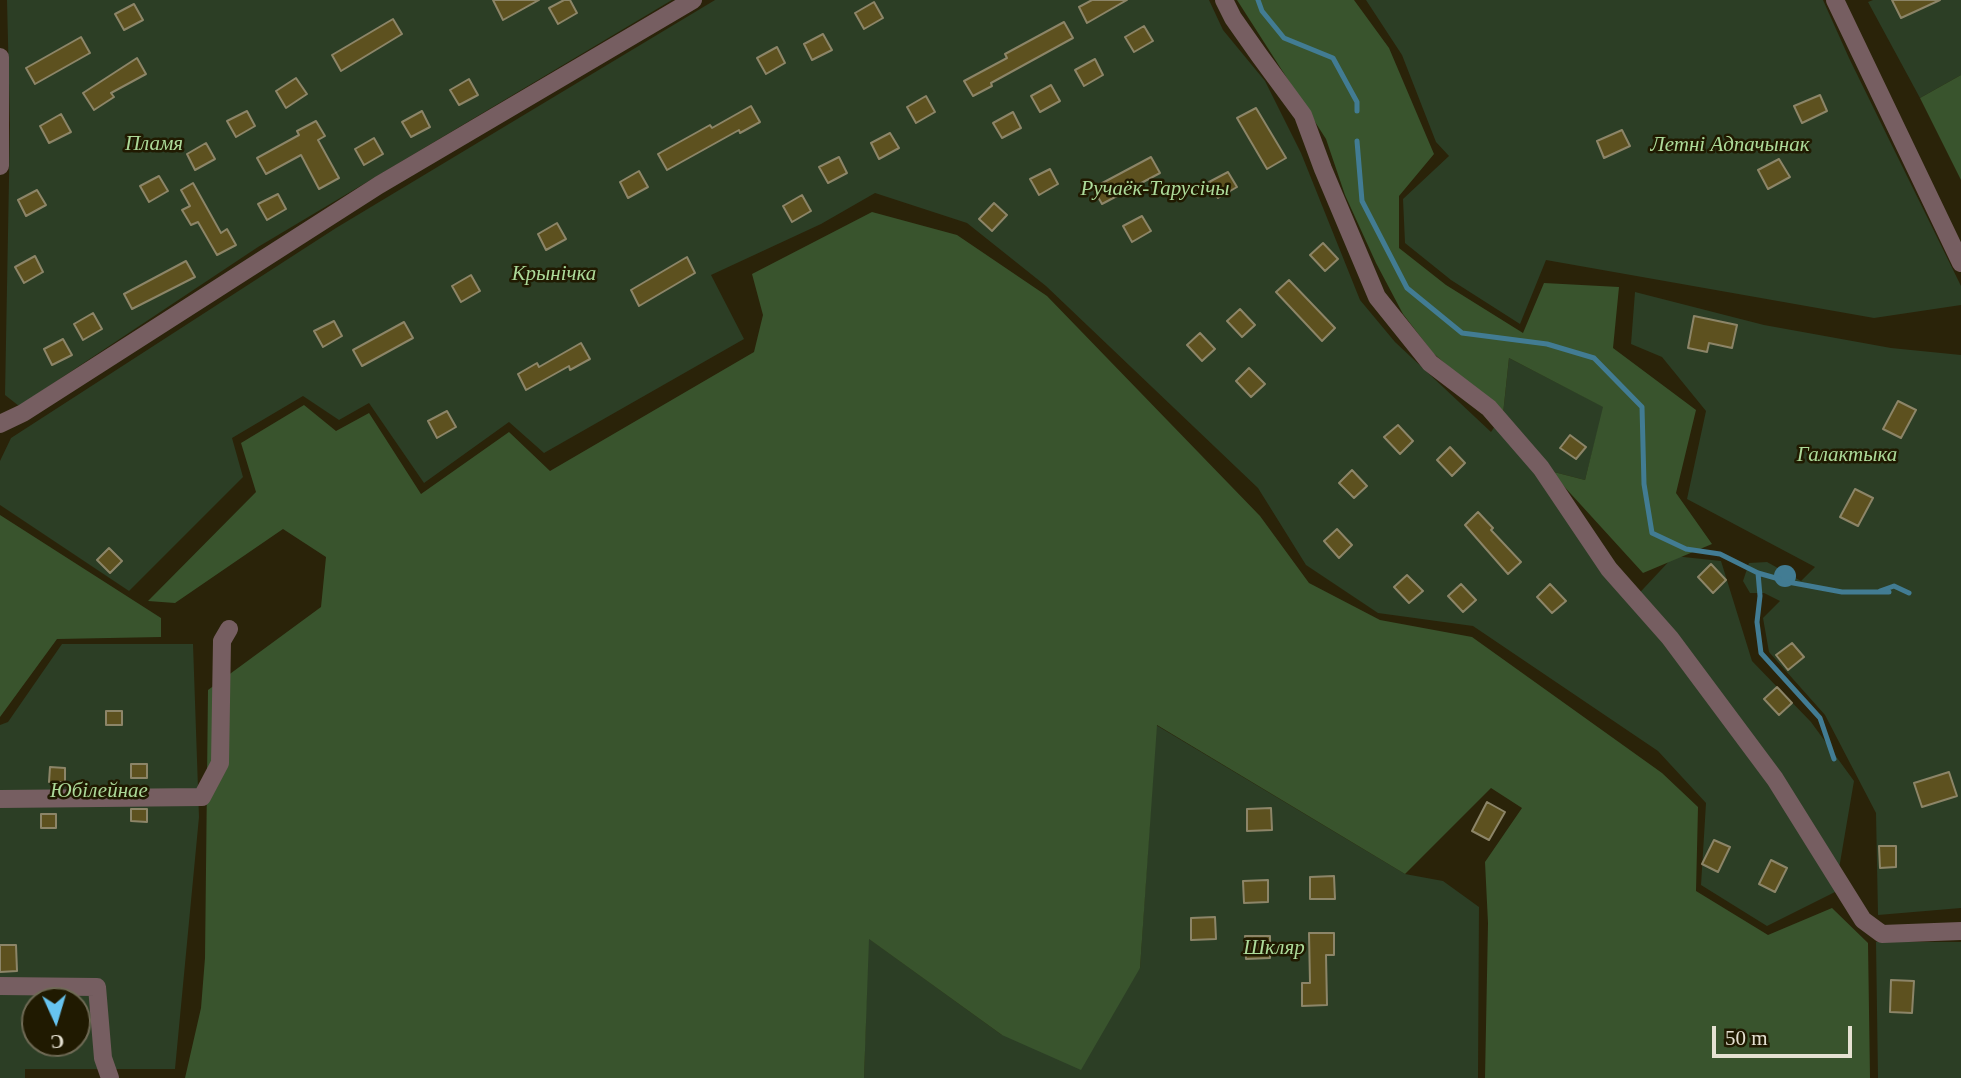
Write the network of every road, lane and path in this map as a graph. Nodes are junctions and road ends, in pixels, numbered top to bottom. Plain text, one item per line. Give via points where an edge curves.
1 (693, 0) edge
2 (1224, 0) edge
3 (1835, 0) edge
4 (0, 57) edge
5 (0, 166) edge
6 (1961, 263) edge
7 (0, 424) edge
8 (229, 629) dead end
9 (0, 799) edge
10 (1961, 931) edge
11 (0, 986) edge
12 (110, 1078) edge

1 - 7 street via 379,185
2 - 10 street via 1303,115 1377,297 1430,363 1489,408 1541,468 1609,569 1671,638 1775,779 1863,920 1882,934
3 - 6 street
4 - 5 street
8 - 9 street via 222,641 220,763 202,797
11 - 12 street via 97,987 103,1059

